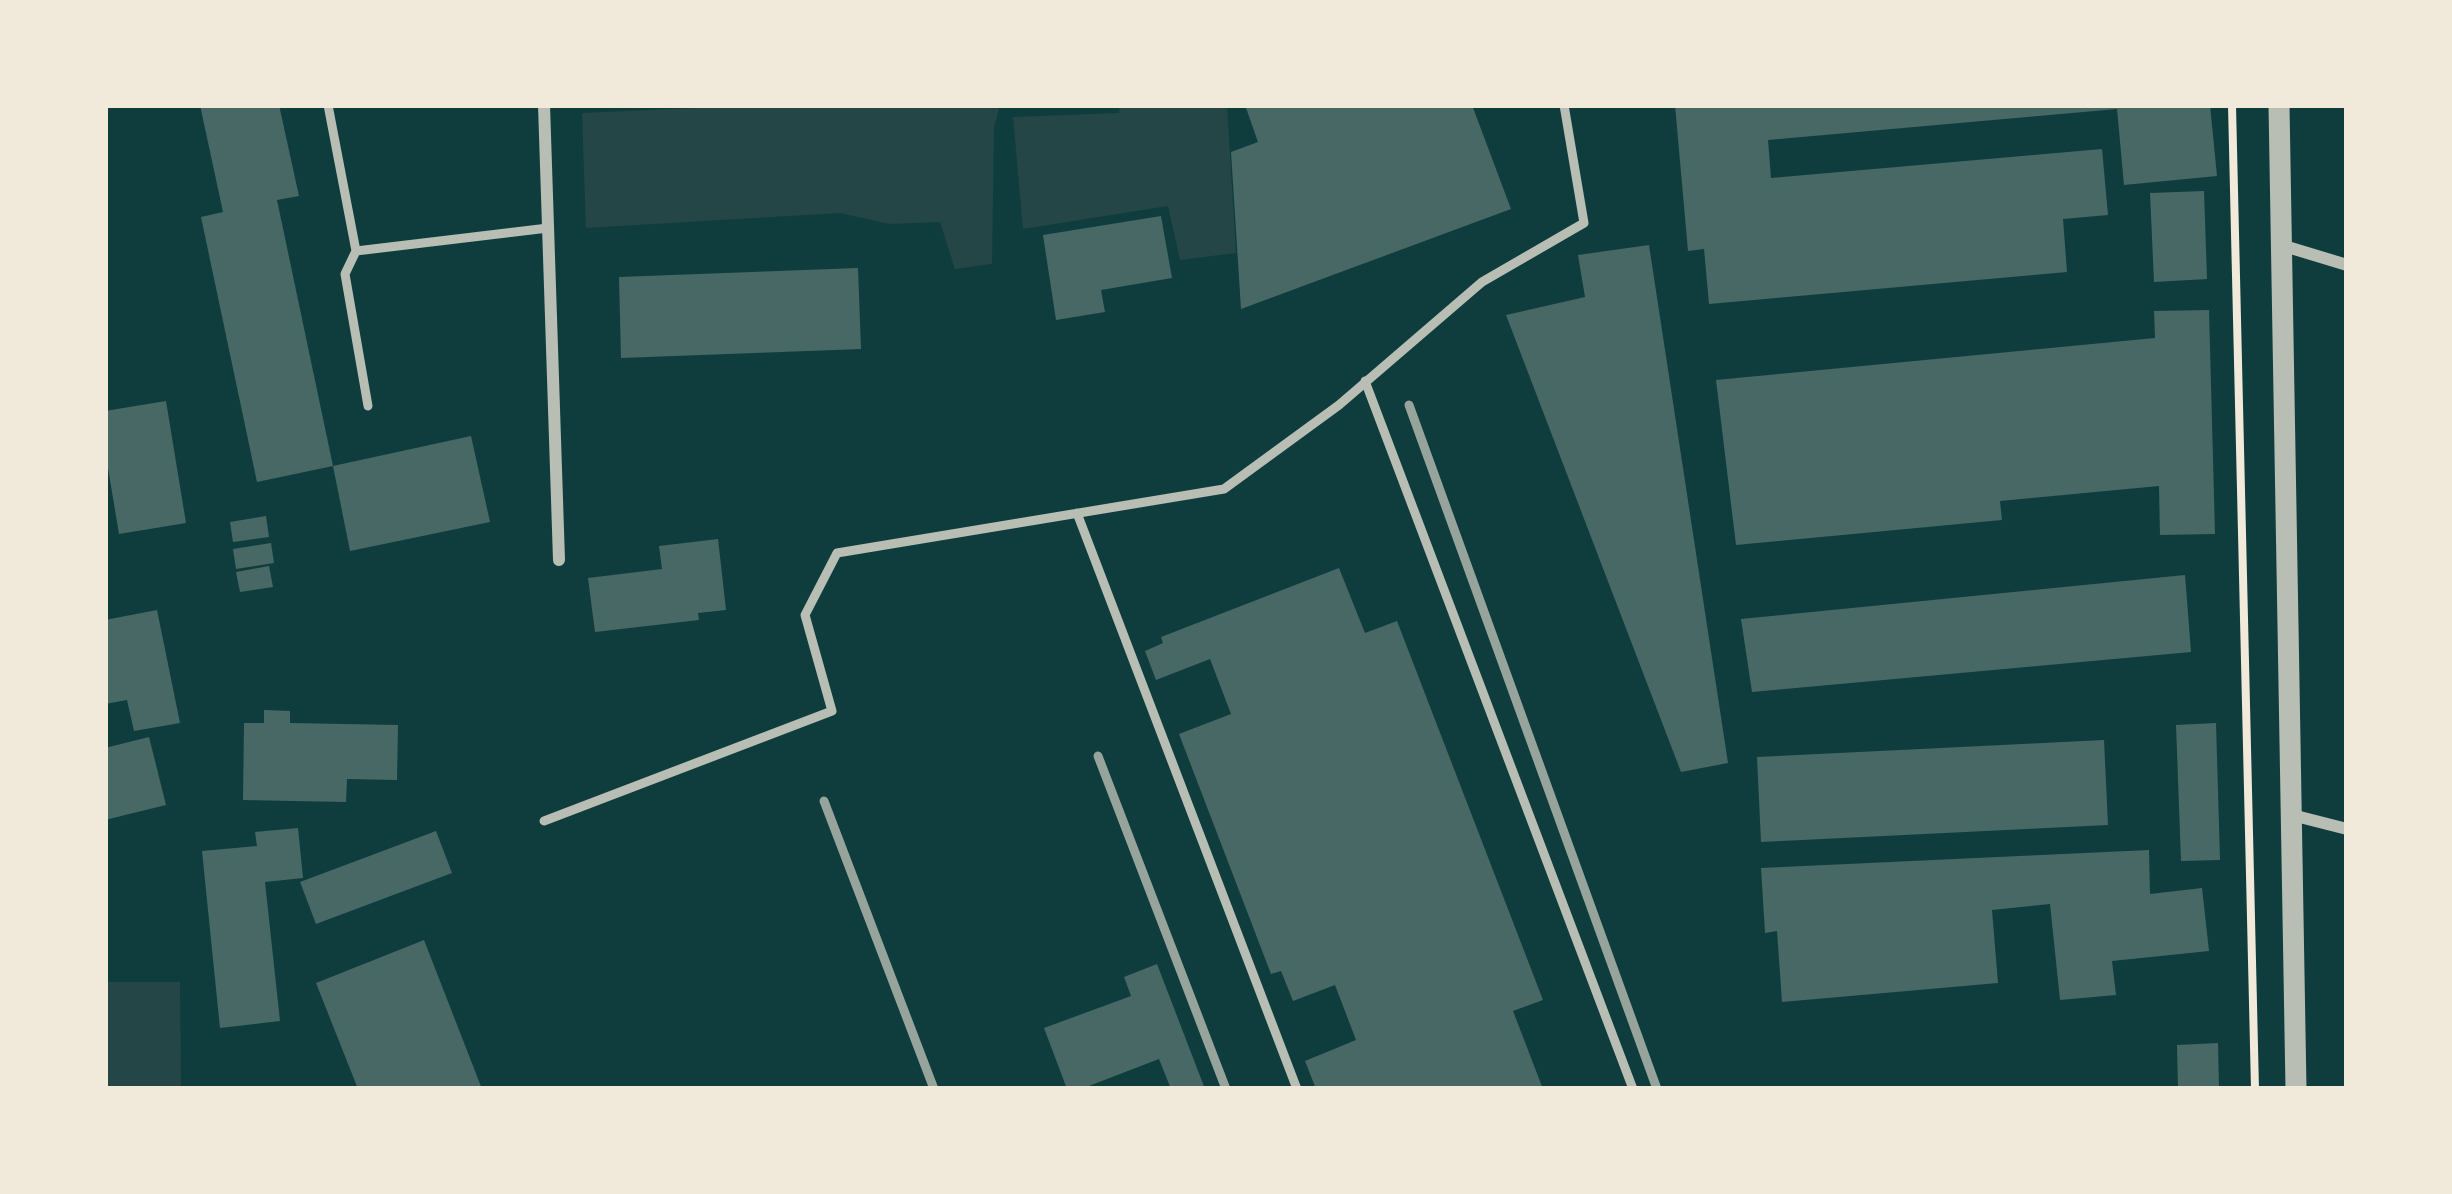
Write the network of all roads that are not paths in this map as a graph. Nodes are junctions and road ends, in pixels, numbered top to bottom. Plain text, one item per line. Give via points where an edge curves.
1 (328, 105) edge
2 (544, 105) edge
3 (1564, 105) edge
4 (2279, 105) edge
5 (548, 228) junction
6 (2282, 244) junction
7 (356, 251) junction
8 (2347, 266) edge
9 (1365, 381) junction
10 (368, 406) dead end
11 (1077, 513) junction
12 (560, 560) dead end
13 (2291, 815) junction
14 (544, 821) dead end
15 (2347, 829) edge
16 (1297, 1089) edge
17 (1633, 1089) edge
18 (2296, 1089) edge

1 - 7 lane
2 - 5 street
3 - 9 lane via 1585,223 1482,282
4 - 6 street
5 - 7 lane
5 - 12 street
6 - 8 street
6 - 13 street
7 - 10 lane via 345,274
9 - 11 lane via 1224,489
9 - 17 lane
11 - 14 lane via 838,554 805,615 832,711
11 - 16 lane
13 - 15 street
13 - 18 street

